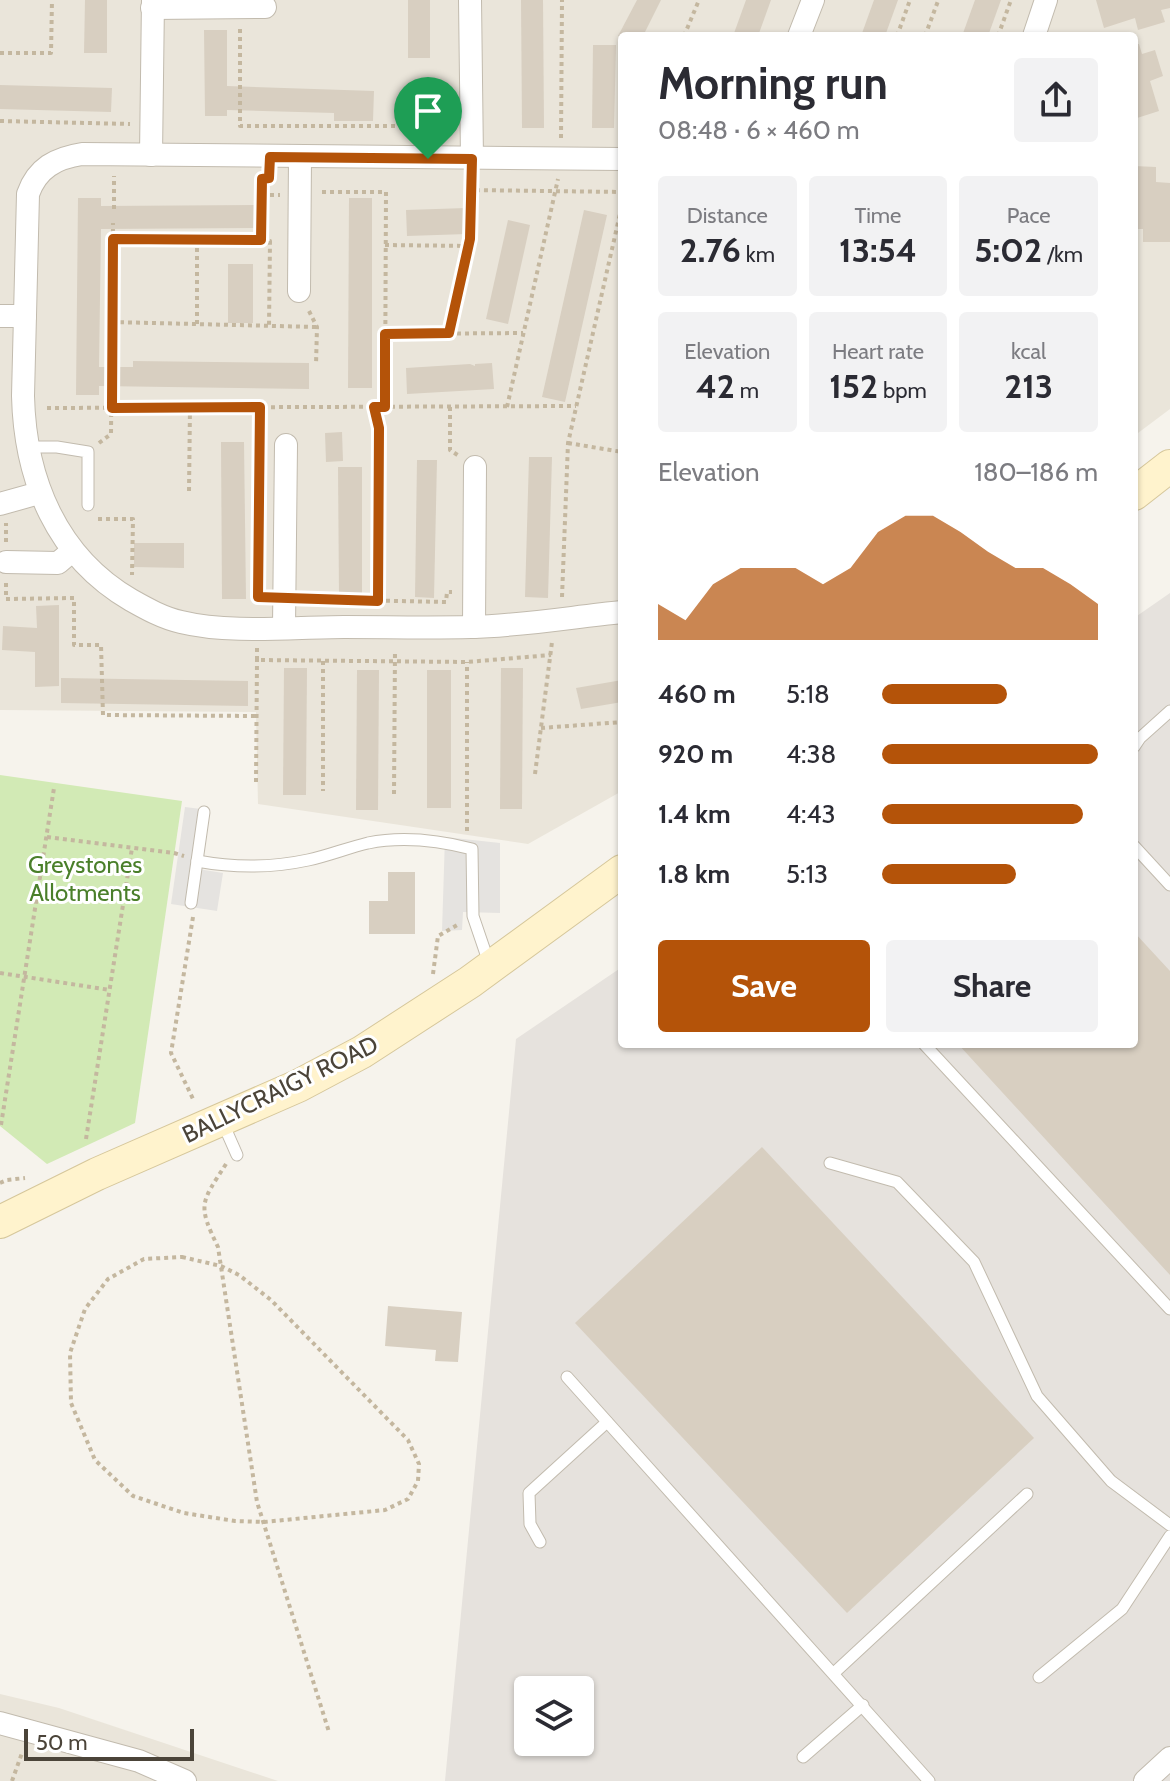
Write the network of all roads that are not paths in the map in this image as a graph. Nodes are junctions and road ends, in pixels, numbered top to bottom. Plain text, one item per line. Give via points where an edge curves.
1 (470, 0) edge
2 (813, 0) edge
3 (1046, 0) edge
4 (152, 4) edge
5 (265, 7) dead end
6 (801, 32) edge
7 (1035, 32) edge
8 (151, 155) junction
9 (300, 157) junction
10 (472, 159) junction
11 (618, 159) edge
12 (299, 291) road end
13 (0, 316) edge
14 (25, 316) junction
15 (286, 445) dead end
16 (28, 447) junction
17 (475, 467) road end
18 (1167, 472) edge
19 (1138, 491) edge
20 (39, 493) junction
21 (0, 504) edge
22 (88, 505) dead end
23 (72, 551) junction
24 (6, 562) dead end
25 (618, 612) edge
26 (284, 627) junction
27 (474, 627) junction
28 (1170, 711) edge
29 (1138, 741) edge
30 (204, 812) dead end
31 (1138, 850) edge
32 (197, 861) junction
33 (618, 874) edge
34 (1170, 885) edge
35 (191, 903) road end
36 (491, 967) junction
37 (928, 1048) edge
38 (211, 1117) junction
39 (237, 1155) road end
40 (830, 1163) dead end
41 (0, 1222) edge
42 (1170, 1309) edge
43 (567, 1377) dead end
44 (607, 1422) junction
45 (1027, 1494) dead end
46 (1170, 1525) edge
47 (1170, 1536) edge
48 (540, 1542) dead end
49 (834, 1673) junction
50 (1039, 1677) dead end
51 (863, 1705) junction
52 (0, 1723) edge
53 (803, 1757) dead end
54 (1170, 1758) edge
55 (136, 1771) edge
56 (185, 1781) edge
57 (929, 1781) edge
58 (1145, 1781) edge

1 - 10 street
2 - 6 street
3 - 7 street
4 - 5 street
4 - 8 street
8 - 9 street
8 - 14 street via 82,154 51,163 36,177 27,203
9 - 10 street
9 - 12 street
10 - 11 street
13 - 14 street
14 - 16 street via 23,408
15 - 26 street
16 - 20 street
16 - 22 lane via 88,452
17 - 27 street
18 - 19 main road
20 - 21 street
20 - 23 street
23 - 24 street via 58,563
23 - 26 street via 124,596 180,622
25 - 27 street
26 - 27 street
28 - 29 lane
30 - 32 lane
31 - 34 lane
32 - 35 lane
32 - 36 lane via 274,866 369,843 406,840 472,849 473,916
33 - 36 main road, BALLYCRAIGY ROAD
36 - 38 main road, BALLYCRAIGY ROAD via 362,1052 298,1086
37 - 42 lane
38 - 39 lane
38 - 41 main road, BALLYCRAIGY ROAD
40 - 46 lane via 897,1182 974,1262 1037,1396 1111,1481
43 - 44 lane
44 - 48 lane via 529,1493 530,1524
44 - 49 lane
45 - 49 lane
47 - 50 lane via 1122,1609
49 - 51 lane
51 - 53 lane
51 - 57 lane
52 - 55 street
54 - 58 street
55 - 56 street

